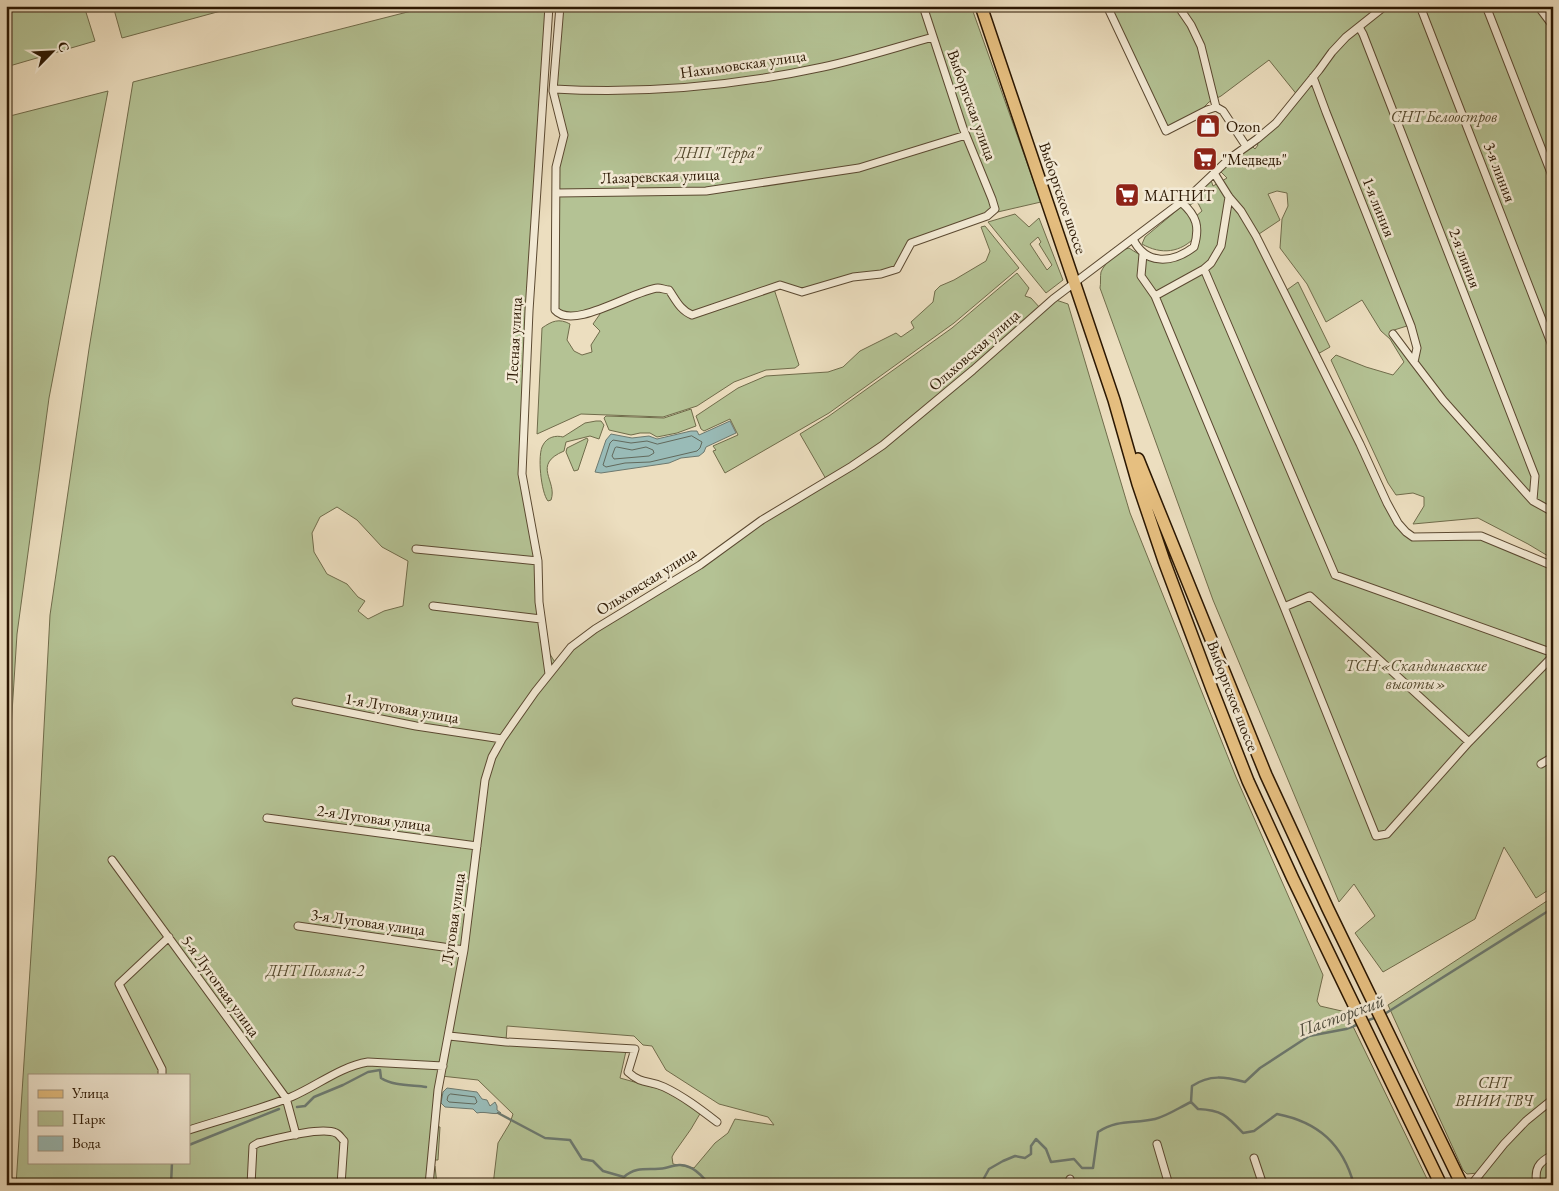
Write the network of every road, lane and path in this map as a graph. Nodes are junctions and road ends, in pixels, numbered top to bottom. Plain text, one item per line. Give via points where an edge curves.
1 (550, 6) edge
2 (560, 6) edge
3 (923, 6) edge
4 (981, 6) edge
5 (1107, 6) edge
6 (1178, 6) edge
7 (1385, 6) edge
8 (1420, 6) edge
9 (1486, 6) edge
10 (1538, 6) edge
11 (1553, 26) edge
12 (1359, 27) junction
13 (933, 37) junction
14 (1314, 77) junction
15 (554, 89) junction
16 (1216, 107) junction
17 (966, 135) junction
18 (1246, 146) junction
19 (1214, 173) junction
20 (1553, 178) edge
21 (557, 192) junction
22 (1229, 197) junction
23 (1181, 202) junction
24 (1133, 239) junction
25 (1143, 254) junction
26 (1204, 269) junction
27 (1074, 282) junction
28 (1155, 296) junction
29 (1394, 334) dead end
30 (1553, 348) edge
31 (1414, 362) junction
32 (1114, 400) junction
33 (1533, 501) junction
34 (1553, 512) edge
35 (416, 549) dead end
36 (538, 561) junction
37 (1553, 566) edge
38 (433, 606) dead end
39 (1284, 607) junction
40 (542, 618) junction
41 (1553, 654) edge
42 (549, 674) junction
43 (296, 702) dead end
44 (502, 739) junction
45 (1469, 742) junction
46 (1553, 757) edge
47 (1541, 764) dead end
48 (267, 818) dead end
49 (477, 846) junction
50 (112, 860) dead end
51 (298, 926) dead end
52 (169, 937) junction
53 (464, 950) junction
54 (449, 1036) junction
55 (443, 1066) junction
56 (162, 1074) edge
57 (286, 1098) junction
58 (1553, 1099) edge
59 (717, 1122) dead end
60 (190, 1130) edge
61 (296, 1135) junction
62 (1157, 1144) dead end
63 (1553, 1155) edge
64 (1254, 1158) dead end
65 (251, 1185) edge
66 (341, 1185) edge
67 (428, 1185) edge
68 (1169, 1185) edge
69 (1262, 1185) edge
70 (1441, 1185) edge
71 (1462, 1185) edge
72 (1472, 1185) edge
73 (1537, 1185) edge

1 - 36 street, Лесная улица via 529,311 522,474
2 - 15 street
3 - 13 street, Выборгская улица
4 - 27 main road, Выборгское шоссе
5 - 16 street via 1166,131
6 - 16 street via 1201,46
7 - 12 street, Ольховская улица
8 - 30 street, 3-я линия
9 - 20 street
10 - 11 street
12 - 14 street, Ольховская улица via 1332,52
12 - 33 street, 2-я линия via 1535,476
13 - 15 street, Нахимовская улица via 823,67 747,80 669,88
13 - 17 street, Выборгская улица
14 - 18 street, Ольховская улица via 1276,123
14 - 31 street, 1-я линия via 1411,326 1418,348
15 - 21 street via 564,135 556,167
16 - 18 street via 1223,111
17 - 21 street, Лазаревская улица via 859,168 706,191
17 - 21 street, Выборгская улица via 995,209 987,216 911,243 897,269 802,292 780,285 692,315 685,312 669,290 657,288 584,315 565,316 555,312
18 - 19 street, Ольховская улица
19 - 22 street
19 - 23 street, Ольховская улица
22 - 26 street via 1221,246
22 - 37 street via 1256,236 1398,524 1413,537 1481,536
23 - 24 street, Ольховская улица
23 - 25 street via 1197,224 1194,248 1175,258 1156,259
24 - 25 street
24 - 27 street, Ольховская улица
25 - 28 street via 1141,276
26 - 28 street
26 - 41 street via 1335,575
27 - 32 main road, Выборгское шоссе
27 - 42 street, Ольховская улица via 882,445 755,525 700,565 595,629 571,647
28 - 39 street
29 - 31 street
31 - 33 street via 1443,400
32 - 70 main road, Выборгское шоссе via 1164,562 1248,781
32 - 71 main road, Выборгское шоссе via 1266,776
33 - 34 street
35 - 36 street
36 - 40 street, Лесная улица
38 - 40 street
39 - 45 street via 1310,596
39 - 45 street via 1376,836 1387,834
40 - 42 street, Лесная улица
41 - 45 street
42 - 44 street, Луговая улица
43 - 44 street, 1-я Луговая улица
44 - 49 street, Луговая улица via 485,780
46 - 47 street
48 - 49 street, 2-я Луговая улица
49 - 53 street, Луговая улица
50 - 52 street, 5-я Лугогвая улица
51 - 53 street, 3-я Луговая улица
52 - 56 street via 119,984
52 - 57 street, 5-я Лугогвая улица
53 - 54 street, Луговая улица
54 - 55 street, Луговая улица
54 - 59 street via 634,1049 628,1072 643,1082 662,1086 688,1100
55 - 57 street via 359,1063
55 - 67 street, Луговая улица
57 - 60 street
57 - 61 street, 5-я Лугогвая улица
58 - 72 street via 1504,1144
61 - 65 street via 253,1146
61 - 66 street via 326,1130 337,1133 344,1141
62 - 68 street
63 - 73 street via 1541,1162 1535,1174
64 - 69 street

